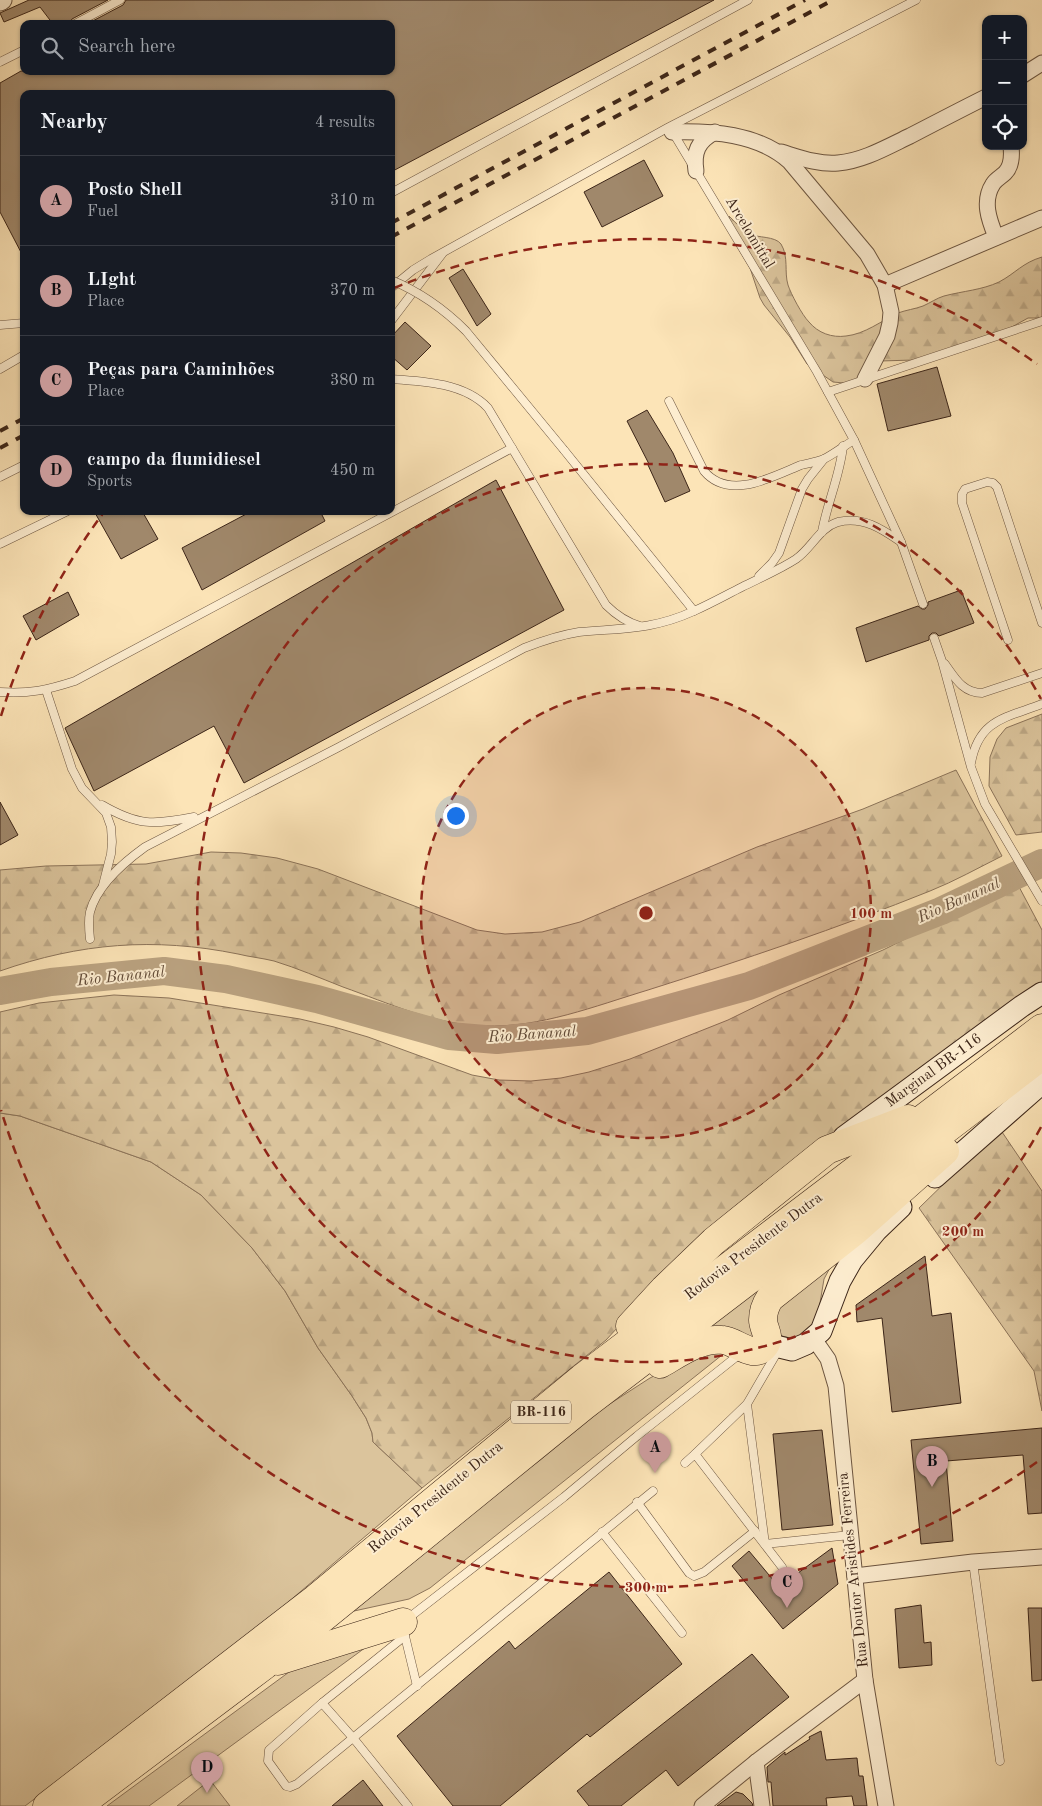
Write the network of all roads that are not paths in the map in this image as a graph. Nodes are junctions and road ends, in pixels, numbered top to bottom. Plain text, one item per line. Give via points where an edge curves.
1 (120, 0) edge
2 (748, 0) edge
3 (916, 0) edge
4 (82, 20) edge
5 (20, 52) edge
6 (0, 62) edge
7 (1042, 63) edge
8 (1027, 72) edge
9 (982, 99) edge
10 (671, 129) junction
11 (715, 132) junction
12 (1011, 150) edge
13 (779, 152) junction
14 (696, 171) junction
15 (395, 191) edge
16 (1042, 218) edge
17 (996, 238) junction
18 (445, 251) junction
19 (395, 282) edge
20 (395, 285) edge
21 (885, 285) junction
22 (395, 316) edge
23 (1042, 321) edge
24 (20, 323) edge
25 (0, 325) edge
26 (20, 357) edge
27 (0, 369) edge
28 (395, 380) edge
29 (866, 380) junction
30 (828, 392) junction
31 (669, 401) dead end
32 (854, 440) junction
33 (843, 446) junction
34 (512, 448) junction
35 (824, 459) junction
36 (20, 467) edge
37 (0, 477) edge
38 (395, 510) edge
39 (60, 515) edge
40 (386, 515) edge
41 (822, 532) junction
42 (901, 542) junction
43 (0, 544) edge
44 (754, 581) junction
45 (923, 604) dead end
46 (694, 611) junction
47 (1042, 623) edge
48 (645, 627) junction
49 (934, 638) dead end
50 (1008, 640) dead end
51 (942, 661) junction
52 (1042, 673) edge
53 (46, 690) junction
54 (0, 692) edge
55 (1042, 704) edge
56 (971, 767) junction
57 (95, 801) junction
58 (203, 816) junction
59 (102, 888) junction
60 (1042, 901) edge
61 (90, 939) dead end
62 (1042, 993) edge
63 (1042, 1028) edge
64 (1042, 1056) edge
65 (1009, 1082) junction
66 (1042, 1083) edge
67 (938, 1108) junction
68 (827, 1150) junction
69 (814, 1339) junction
70 (764, 1347) junction
71 (582, 1378) junction
72 (747, 1404) junction
73 (584, 1406) junction
74 (695, 1454) junction
75 (685, 1463) dead end
76 (653, 1491) dead end
77 (638, 1502) junction
78 (755, 1531) junction
79 (602, 1532) junction
80 (850, 1535) junction
81 (765, 1544) junction
82 (1042, 1557) edge
83 (973, 1562) junction
84 (782, 1567) dead end
85 (855, 1576) junction
86 (404, 1629) junction
87 (682, 1633) dead end
88 (265, 1665) junction
89 (865, 1680) junction
90 (417, 1686) junction
91 (322, 1703) junction
92 (354, 1739) junction
93 (756, 1762) junction
94 (1000, 1762) dead end
95 (47, 1806) edge
96 (78, 1806) edge
97 (408, 1806) edge
98 (702, 1806) edge
99 (762, 1806) edge
100 (886, 1806) edge

1 - 4 lane
2 - 15 lane
3 - 10 lane
5 - 6 lane
7 - 8 street
9 - 13 street via 848,162 822,162
10 - 11 street
10 - 14 lane, Arcelomittal
10 - 18 lane
11 - 13 street via 750,140
11 - 14 street via 698,146
12 - 17 street via 1009,167 995,181 988,198 988,212
13 - 21 street via 867,254
14 - 30 lane, Arcelomittal
16 - 17 street
17 - 21 street
18 - 20 lane
18 - 22 lane
19 - 46 lane, bridge via 430,300 466,331
21 - 29 street via 890,323
23 - 29 lane
24 - 25 lane
26 - 27 lane
28 - 34 lane via 444,386 480,400
29 - 30 lane
30 - 32 lane, Arcelomittal
31 - 35 lane via 704,471 719,484 756,483
32 - 33 lane
32 - 42 lane, Arcelomittal
33 - 35 lane
33 - 41 lane
34 - 38 lane
34 - 48 lane via 606,605 629,622
35 - 44 lane via 802,490 772,564
36 - 37 lane
39 - 43 lane
40 - 53 lane via 75,681
41 - 42 lane via 837,523 856,521 882,528
41 - 44 lane via 797,558
42 - 45 lane, Arcelomittal
44 - 46 lane
46 - 48 lane
47 - 50 lane via 997,487 987,482 965,489 962,503
48 - 58 lane via 577,633 524,648
49 - 51 lane
51 - 52 lane via 963,687 976,693
51 - 56 lane
53 - 54 lane via 23,694
53 - 57 lane via 72,769 82,788
55 - 56 lane via 988,726 980,736
56 - 60 lane via 985,804
57 - 58 lane via 141,823
57 - 59 lane via 106,813 111,827 112,842
58 - 59 lane via 144,847
59 - 61 lane via 90,911
62 - 68 main road, Marginal BR-116
63 - 67 highway, Rodovia Presidente Dutra / BR-116
64 - 65 highway, Rodovia Presidente Dutra / BR-116
65 - 70 highway via 934,1162 855,1231 770,1298 763,1318 768,1335
65 - 73 highway, Rodovia Presidente Dutra / BR-116
66 - 69 main road via 876,1232 852,1260 840,1281 821,1331
67 - 68 highway
67 - 71 highway, Rodovia Presidente Dutra / BR-116
68 - 71 highway via 714,1240
69 - 70 main road via 792,1350
69 - 80 street, Rua Doutor Aristides Ferreira via 828,1359 836,1386
70 - 72 lane
70 - 73 highway via 723,1340 701,1343
70 - 86 lane via 637,1436
71 - 95 highway, Rodovia Presidente Dutra / BR-116 via 314,1599
72 - 74 lane
72 - 81 lane
73 - 88 highway, Rodovia Presidente Dutra / BR-116
74 - 75 lane
74 - 78 lane
76 - 77 lane
77 - 78 lane via 694,1576 704,1572
77 - 79 lane
78 - 81 lane
79 - 87 lane
79 - 90 lane
80 - 81 lane
80 - 85 street, Rua Doutor Aristides Ferreira
81 - 84 lane
82 - 83 street
83 - 85 street
83 - 94 lane
85 - 89 street, Rua Doutor Aristides Ferreira
86 - 88 highway
86 - 90 lane
86 - 91 lane
88 - 96 highway, Rodovia Presidente Dutra / BR-116
89 - 93 street
89 - 100 street, Rua Doutor Aristides Ferreira
90 - 92 lane
91 - 92 lane
91 - 92 lane via 269,1750 268,1761 284,1784 295,1786
92 - 97 lane
93 - 98 street
93 - 99 street

